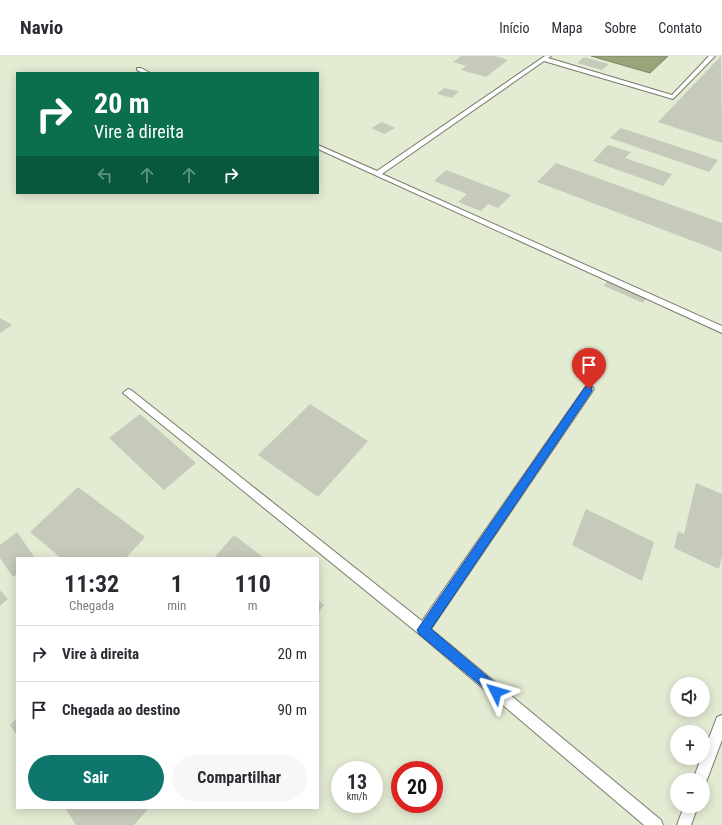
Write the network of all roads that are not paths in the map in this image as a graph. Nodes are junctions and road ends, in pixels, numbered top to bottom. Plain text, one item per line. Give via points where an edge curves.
1 (712, 56) edge
2 (546, 57) edge
3 (139, 69) dead end
4 (145, 72) edge
5 (319, 146) edge
6 (379, 173) junction
7 (722, 330) edge
8 (589, 389) dead end
9 (128, 393) dead end
10 (423, 630) junction
11 (722, 722) edge
12 (703, 773) edge
13 (688, 813) edge
14 (656, 825) edge
15 (684, 825) edge

1 - 2 lane via 673,97
2 - 6 lane
3 - 4 lane
5 - 6 lane
6 - 7 lane
8 - 10 lane
9 - 10 lane
10 - 14 lane
11 - 12 lane
13 - 15 lane

